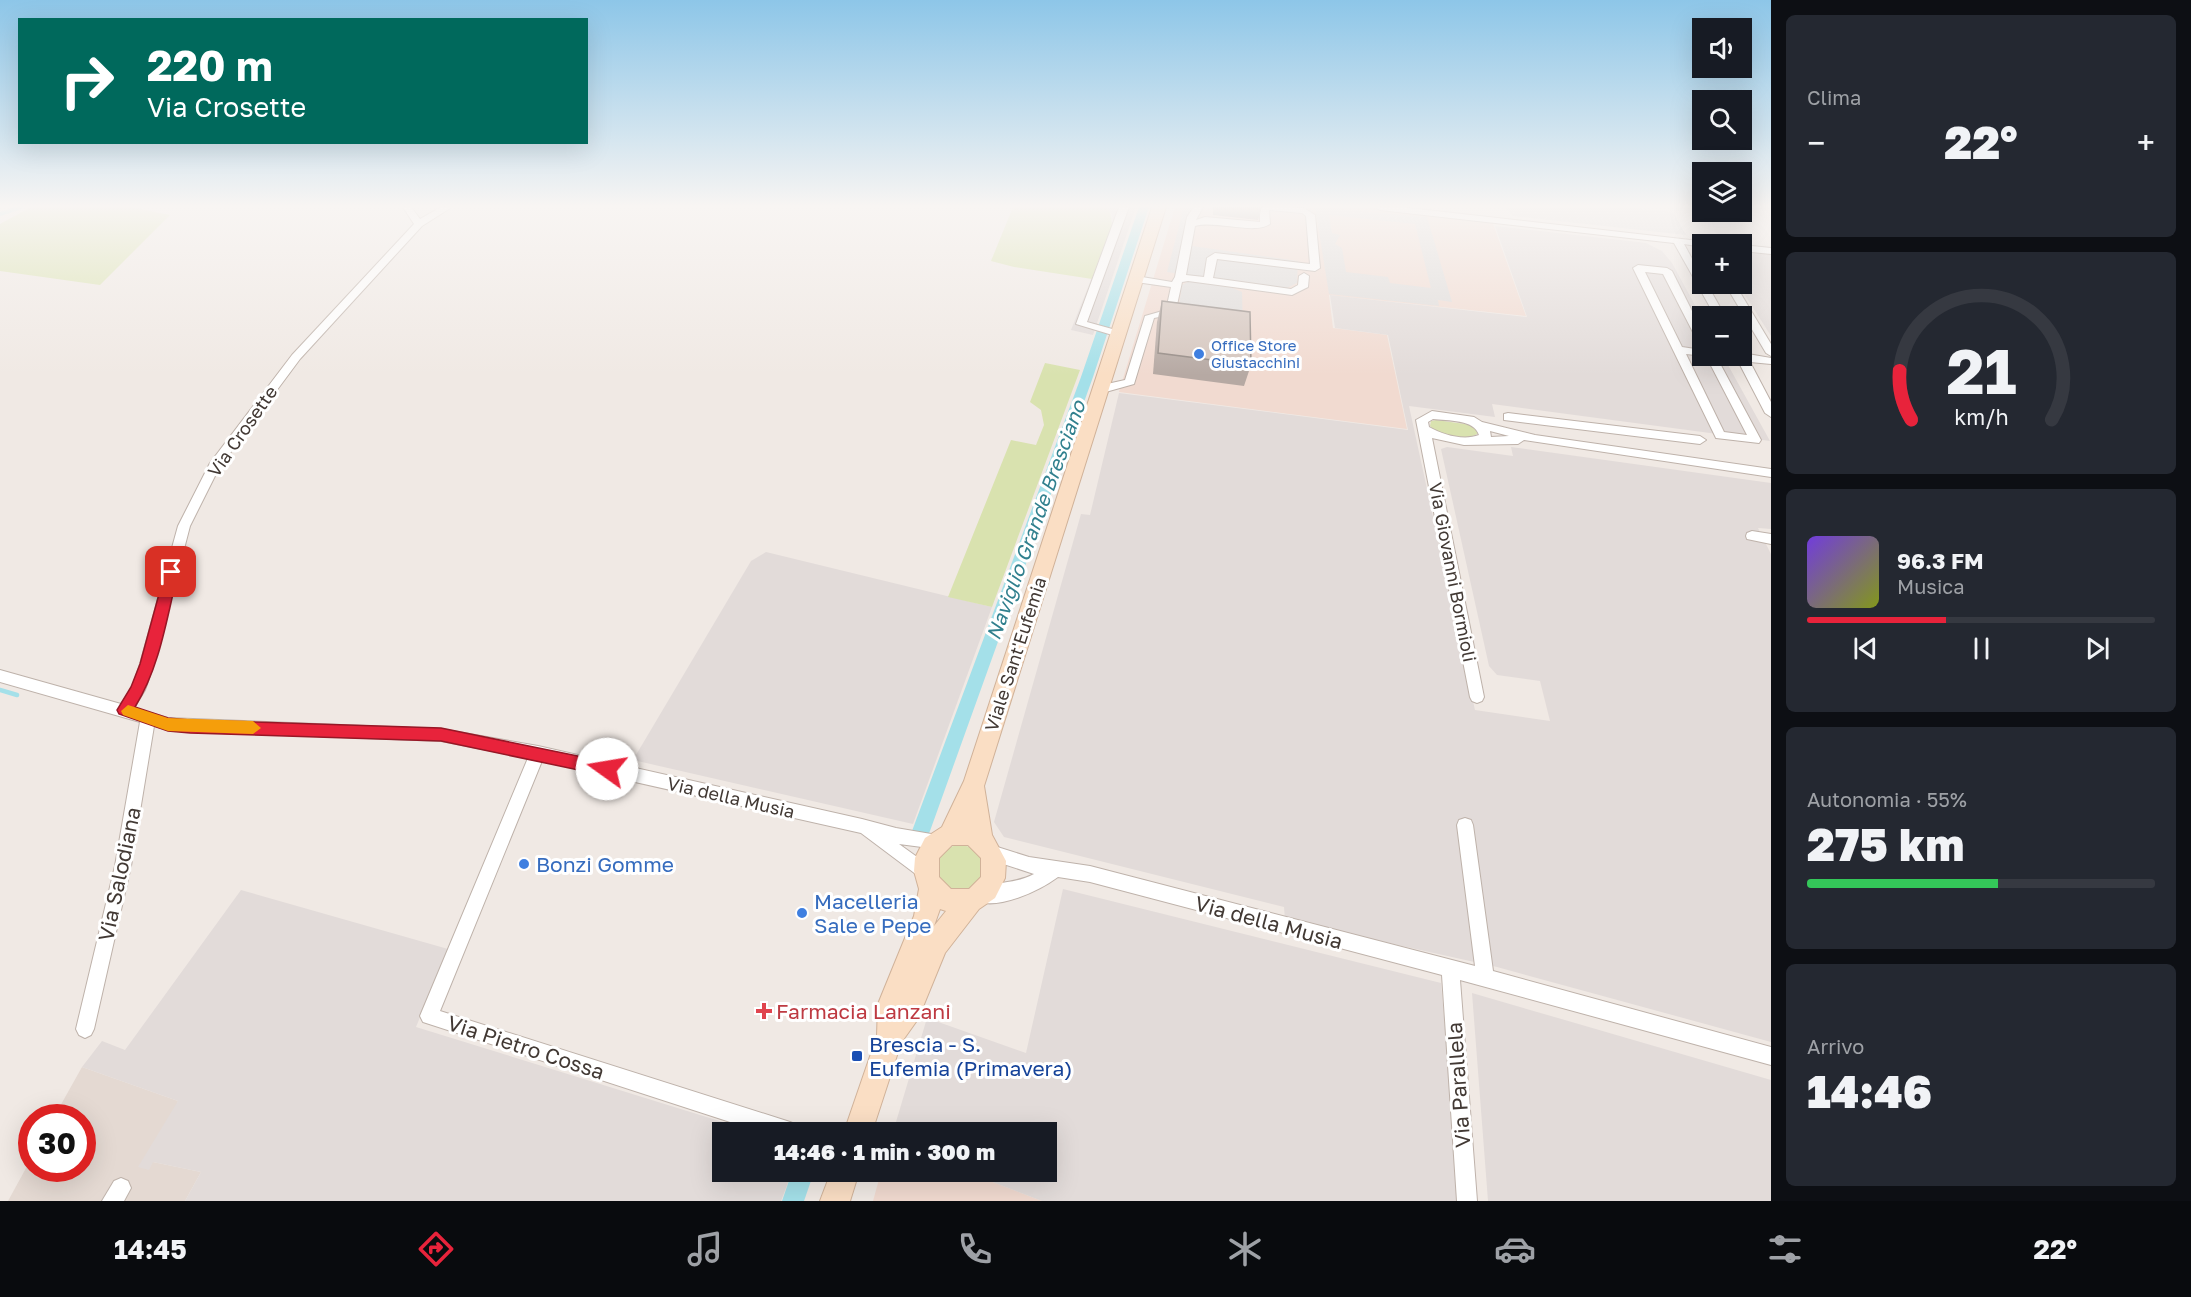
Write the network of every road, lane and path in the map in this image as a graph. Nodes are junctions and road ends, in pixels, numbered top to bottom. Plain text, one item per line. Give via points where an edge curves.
1 (383, 263) edge
2 (1103, 263) edge
3 (1142, 263) edge
4 (1182, 263) edge
5 (1211, 263) edge
6 (1267, 263) edge
7 (1316, 263) edge
8 (1690, 263) edge
9 (1304, 276) dead end
10 (1136, 279) junction
11 (1208, 281) junction
12 (1177, 282) junction
13 (1736, 294) edge
14 (1714, 306) edge
15 (1692, 320) edge
16 (1113, 333) junction
17 (1678, 350) junction
18 (1692, 352) edge
19 (1771, 353) edge
20 (1752, 358) edge
21 (1771, 361) edge
22 (1716, 366) edge
23 (1747, 366) edge
24 (1102, 389) junction
25 (1771, 413) edge
26 (1508, 417) dead end
27 (1480, 425) junction
28 (1605, 428) junction
29 (1535, 439) junction
30 (1700, 440) dead end
31 (1432, 441) junction
32 (1481, 441) junction
33 (1613, 450) junction
34 (1771, 473) edge
35 (1752, 536) dead end
36 (1771, 539) edge
37 (0, 676) edge
38 (1478, 697) dead end
39 (124, 710) junction
40 (148, 717) junction
41 (538, 753) junction
42 (975, 782) junction
43 (1465, 825) dead end
44 (861, 826) junction
45 (943, 838) junction
46 (986, 847) junction
47 (1054, 870) junction
48 (928, 880) junction
49 (976, 898) junction
50 (1450, 969) junction
51 (1485, 978) junction
52 (85, 1029) dead end
53 (891, 1035) junction
54 (1771, 1056) edge
55 (759, 1122) edge
56 (861, 1122) edge
57 (842, 1182) edge
58 (835, 1201) edge
59 (1467, 1201) edge

1 - 39 street, Via Crosette via 296,357 214,466 184,526 147,664 138,690
2 - 16 street via 1081,322
3 - 10 main road, Viale Sant'Eufemia
4 - 12 street
5 - 11 street
6 - 7 street via 1311,269
8 - 14 street
9 - 11 street via 1303,287 1292,292
10 - 12 street
10 - 16 main road, Viale Sant'Eufemia
11 - 12 street
12 - 24 street via 1171,312 1150,316 1130,382
13 - 19 street
15 - 17 street via 1667,271 1638,268
16 - 24 main road, Viale Sant'Eufemia
17 - 18 street
17 - 22 street via 1720,435 1755,440
20 - 21 street
23 - 25 street
24 - 42 main road, Viale Sant'Eufemia
26 - 28 street
27 - 29 street, Via Giovanni Bormioli
27 - 31 street, Via Giovanni Bormioli via 1468,419 1432,415 1422,420
27 - 32 street via 1485,437
28 - 30 street
28 - 33 street
29 - 32 street, Via Giovanni Bormioli
29 - 33 street, Via Giovanni Bormioli
31 - 32 street, Via Giovanni Bormioli
31 - 38 street, Via Giovanni Bormioli
33 - 34 street, Via Giovanni Bormioli
35 - 36 street
37 - 39 street, Via della Musia
39 - 40 street, Via della Musia
40 - 41 street, Via della Musia via 190,726 441,735
40 - 52 street, Via Salodiana via 123,866
41 - 44 street, Via della Musia
41 - 55 street, Via Pietro Cossa via 429,1016
42 - 45 main road, Viale Sant'Eufemia
42 - 46 main road, Viale Sant'Eufemia via 977,822
43 - 51 street
44 - 45 street, Via della Musia via 896,836
44 - 48 street, Via della Musia
45 - 46 main road via 966,835
45 - 48 main road, Viale Sant'Eufemia via 928,852
46 - 47 street, Via della Musia via 1010,861
46 - 49 main road, Viale Sant'Eufemia via 995,871 993,880
47 - 49 street via 1023,889
47 - 50 street, Via della Musia via 1090,874
48 - 49 main road via 953,901
48 - 53 main road, Viale Sant'Eufemia via 926,916 891,1004
49 - 53 main road, Viale Sant'Eufemia via 936,944 909,1010
50 - 51 street, Via della Musia
50 - 59 street, Via Parallela
51 - 54 street, Via della Musia
53 - 56 main road, Viale Sant'Eufemia
57 - 58 main road

